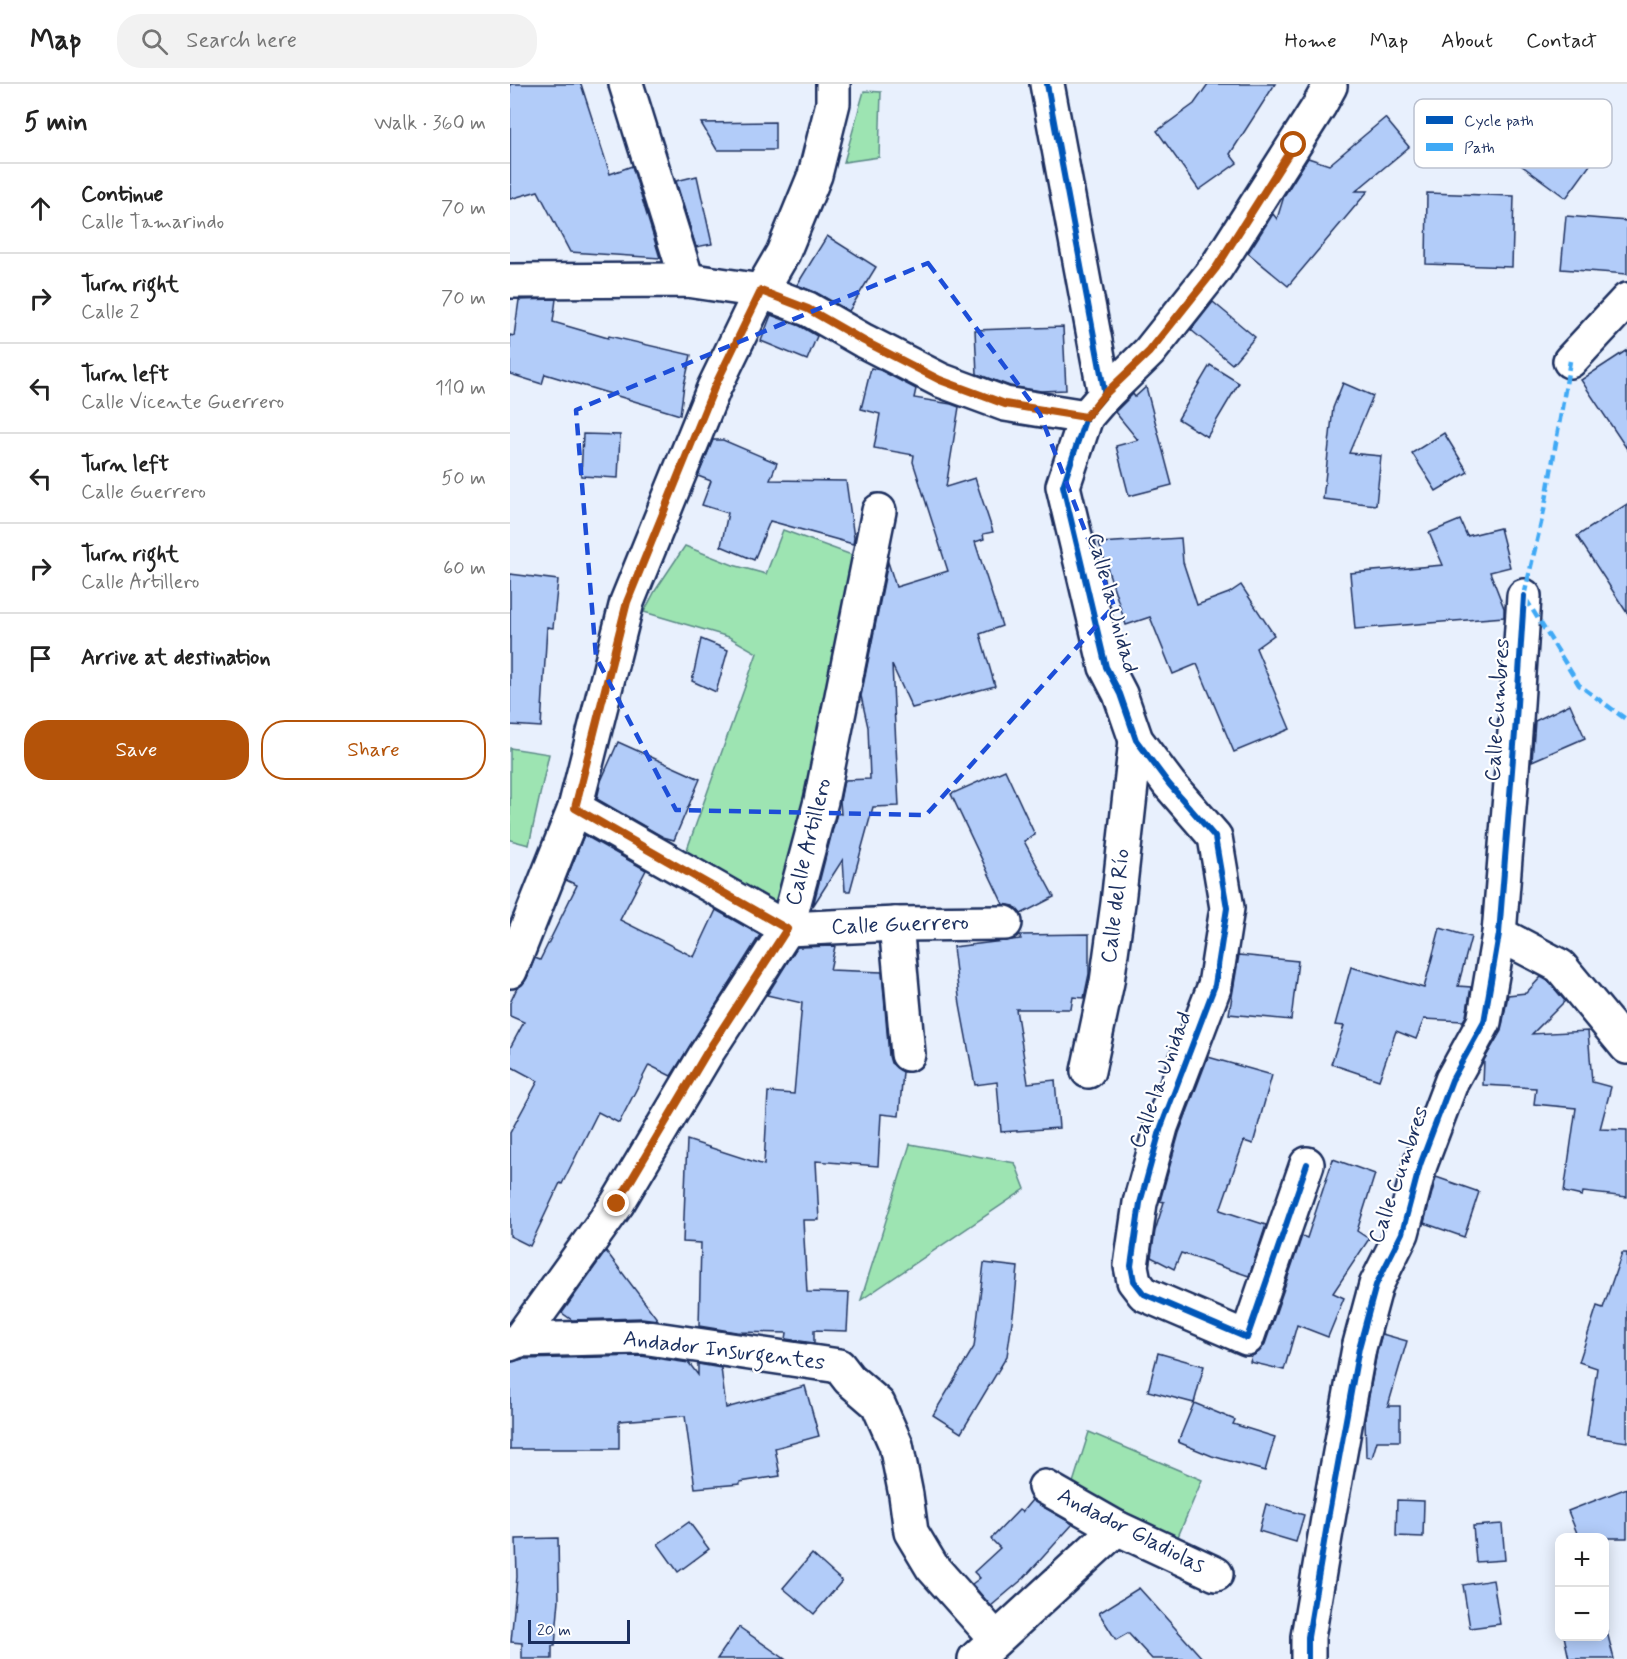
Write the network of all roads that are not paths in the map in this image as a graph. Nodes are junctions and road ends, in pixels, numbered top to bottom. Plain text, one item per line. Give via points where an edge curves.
1 (626, 84) edge
2 (833, 84) edge
3 (1047, 84) edge
4 (1324, 95) edge
5 (687, 280) junction
6 (510, 281) edge
7 (761, 291) junction
8 (1627, 300) edge
9 (1570, 361) dead end
10 (1095, 406) junction
11 (879, 511) dead end
12 (1524, 596) dead end
13 (1136, 740) junction
14 (575, 808) junction
15 (1005, 923) dead end
16 (896, 924) junction
17 (787, 929) junction
18 (1498, 934) junction
19 (511, 966) edge
20 (1627, 1047) edge
21 (908, 1054) dead end
22 (1088, 1071) dead end
23 (1307, 1164) dead end
24 (514, 1342) edge
25 (1045, 1487) dead end
26 (1117, 1528) junction
27 (1216, 1574) dead end
28 (985, 1649) edge
29 (1308, 1659) edge

1 - 5 street
2 - 7 street via 833,103 815,175 783,253
3 - 10 street, Calle la Unidad
4 - 10 street via 1216,268 1149,352
5 - 6 street
5 - 7 street
7 - 10 street via 808,309 940,380 1005,404
7 - 14 street via 714,388 627,602
8 - 9 street
10 - 13 street, Calle la Unidad via 1063,486 1106,667
11 - 17 street, Calle Artillero via 821,801
12 - 18 street, Calle Cumbres
13 - 22 street, Calle del Río via 1107,982
13 - 23 street, Calle la Unidad via 1215,837 1227,908 1215,985 1161,1127 1140,1203 1131,1266 1134,1281 1144,1294 1247,1338
14 - 17 street
14 - 19 street
15 - 16 street, Calle Guerrero
16 - 17 street, Calle Guerrero
16 - 21 street
17 - 24 street, Calle Artillero via 706,1054 617,1204
18 - 20 street via 1560,966
18 - 29 street, Calle Cumbres via 1484,1022 1452,1080 1420,1165 1402,1233 1376,1285 1362,1337 1308,1637
24 - 28 street, Andador Insurgentes via 642,1336 839,1366 878,1404 896,1445 911,1532
25 - 26 street, Andador Gladiolas
26 - 27 street, Andador Gladiolas
26 - 28 street

